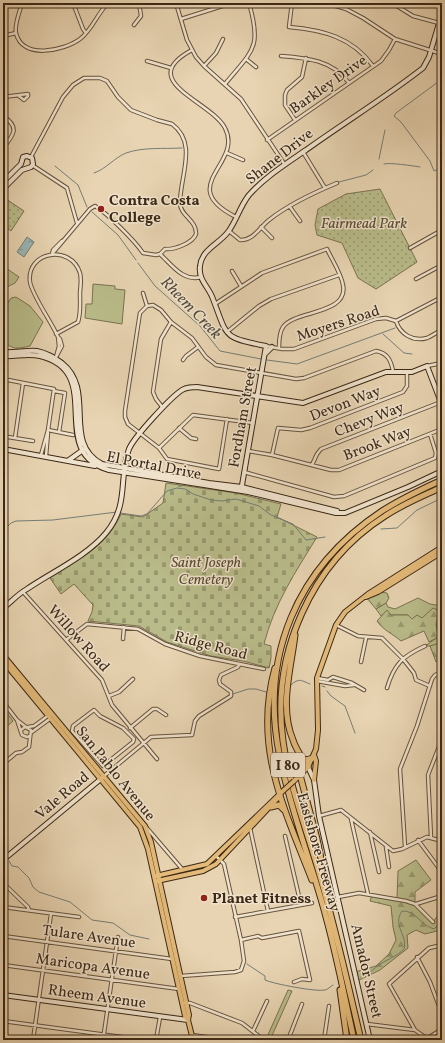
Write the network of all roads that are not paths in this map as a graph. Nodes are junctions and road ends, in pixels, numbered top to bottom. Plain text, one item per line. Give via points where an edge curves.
1 (22, 3) edge
2 (73, 3) edge
3 (97, 3) edge
4 (108, 3) edge
5 (139, 3) edge
6 (176, 3) edge
7 (232, 3) edge
8 (249, 3) edge
9 (292, 3) edge
10 (326, 3) edge
11 (392, 3) edge
12 (104, 7) junction
13 (442, 13) edge
14 (181, 19) junction
15 (439, 23) junction
16 (134, 25) dead end
17 (16, 33) junction
18 (86, 34) junction
19 (3, 36) edge
20 (223, 39) dead end
21 (395, 39) junction
22 (192, 50) junction
23 (431, 50) junction
24 (442, 54) edge
25 (281, 56) dead end
26 (306, 58) junction
27 (246, 59) junction
28 (147, 61) dead end
29 (204, 66) junction
30 (373, 66) junction
31 (256, 67) dead end
32 (171, 68) junction
33 (349, 83) junction
34 (225, 84) junction
35 (19, 96) dead end
36 (3, 97) edge
37 (3, 116) edge
38 (295, 120) junction
39 (267, 140) junction
40 (3, 148) edge
41 (303, 152) junction
42 (227, 153) junction
43 (31, 157) junction
44 (243, 160) dead end
45 (21, 164) junction
46 (285, 164) junction
47 (32, 165) junction
48 (26, 168) junction
49 (3, 182) edge
50 (337, 183) dead end
51 (325, 188) junction
52 (3, 189) edge
53 (290, 207) junction
54 (236, 217) junction
55 (300, 221) dead end
56 (77, 223) junction
57 (261, 227) junction
58 (442, 230) edge
59 (228, 231) junction
60 (272, 238) dead end
61 (410, 248) dead end
62 (52, 254) junction
63 (160, 254) junction
64 (442, 265) edge
65 (232, 272) dead end
66 (339, 275) junction
67 (201, 277) junction
68 (416, 279) dead end
69 (241, 286) junction
70 (143, 293) dead end
71 (442, 297) edge
72 (215, 304) junction
73 (147, 306) junction
74 (396, 320) junction
75 (171, 322) junction
76 (442, 330) edge
77 (226, 332) junction
78 (56, 334) junction
79 (266, 346) junction
80 (198, 347) junction
81 (272, 347) junction
82 (279, 348) junction
83 (3, 352) edge
84 (264, 354) junction
85 (3, 356) edge
86 (55, 359) junction
87 (183, 360) dead end
88 (442, 363) edge
89 (427, 366) junction
90 (393, 371) junction
91 (261, 373) junction
92 (407, 373) junction
93 (3, 379) edge
94 (24, 383) junction
95 (54, 391) junction
96 (442, 391) edge
97 (437, 393) junction
98 (257, 397) junction
99 (442, 404) edge
100 (164, 408) junction
101 (227, 419) junction
102 (253, 423) junction
103 (179, 428) junction
104 (442, 429) edge
105 (48, 430) junction
106 (58, 432) junction
107 (140, 434) junction
108 (430, 434) junction
109 (72, 435) dead end
110 (8, 437) dead end
111 (15, 438) junction
112 (196, 440) dead end
113 (33, 441) dead end
114 (159, 448) junction
115 (3, 449) edge
116 (83, 450) junction
117 (248, 451) junction
118 (272, 454) junction
119 (44, 456) junction
120 (68, 460) junction
121 (312, 465) junction
122 (97, 466) junction
123 (126, 471) junction
124 (442, 471) edge
125 (244, 472) junction
126 (442, 480) edge
127 (442, 487) edge
128 (242, 489) junction
129 (442, 547) edge
130 (442, 552) edge
131 (22, 592) junction
132 (366, 597) junction
133 (3, 608) edge
134 (336, 625) junction
135 (296, 626) junction
136 (124, 627) junction
137 (366, 638) junction
138 (123, 639) dead end
139 (66, 640) junction
140 (282, 644) junction
141 (425, 646) dead end
142 (3, 655) edge
143 (403, 659) junction
144 (3, 660) edge
145 (361, 662) dead end
146 (239, 665) junction
147 (12, 666) junction
148 (264, 669) dead end
149 (442, 672) edge
150 (133, 679) dead end
151 (317, 679) junction
152 (354, 685) junction
153 (430, 686) junction
154 (387, 688) dead end
155 (364, 690) dead end
156 (109, 696) junction
157 (3, 702) edge
158 (166, 715) dead end
159 (51, 716) junction
160 (17, 720) junction
161 (27, 727) junction
162 (130, 728) junction
163 (21, 730) junction
164 (31, 734) junction
165 (25, 737) junction
166 (442, 739) edge
167 (143, 743) junction
168 (29, 747) junction
169 (126, 748) junction
170 (131, 753) junction
171 (313, 757) junction
172 (302, 758) junction
173 (157, 759) dead end
174 (3, 764) edge
175 (308, 768) junction
176 (300, 775) junction
177 (102, 777) junction
178 (314, 780) junction
179 (279, 795) junction
180 (271, 807) junction
181 (132, 816) junction
182 (287, 816) junction
183 (319, 816) junction
184 (138, 817) junction
185 (351, 818) junction
186 (250, 823) junction
187 (145, 826) junction
188 (250, 829) junction
189 (370, 832) junction
190 (285, 836) dead end
191 (432, 837) junction
192 (418, 840) junction
193 (442, 841) edge
194 (405, 846) junction
195 (386, 847) junction
196 (219, 858) junction
197 (3, 860) edge
198 (199, 867) junction
199 (438, 867) dead end
200 (389, 868) dead end
201 (183, 870) junction
202 (379, 872) dead end
203 (188, 874) junction
204 (167, 876) junction
205 (157, 877) junction
206 (176, 877) junction
207 (3, 883) edge
208 (162, 893) junction
209 (368, 894) junction
210 (442, 896) edge
211 (338, 897) junction
212 (327, 900) junction
213 (312, 903) dead end
214 (415, 904) junction
215 (301, 905) junction
216 (3, 907) edge
217 (29, 910) junction
218 (268, 911) junction
219 (51, 914) junction
220 (79, 917) dead end
221 (235, 917) junction
222 (326, 917) junction
223 (433, 922) dead end
224 (3, 936) edge
225 (118, 937) dead end
226 (241, 940) junction
227 (47, 942) junction
228 (442, 945) edge
229 (116, 951) junction
230 (417, 957) junction
231 (172, 959) junction
232 (3, 965) edge
233 (176, 966) junction
234 (337, 966) junction
235 (43, 970) junction
236 (181, 976) junction
237 (112, 980) junction
238 (294, 982) dead end
239 (179, 989) junction
240 (3, 995) edge
241 (39, 1000) junction
242 (267, 1001) dead end
243 (185, 1003) junction
244 (302, 1004) dead end
245 (329, 1006) dead end
246 (107, 1009) junction
247 (442, 1014) edge
248 (160, 1017) junction
249 (188, 1020) junction
250 (3, 1021) edge
251 (367, 1024) junction
252 (35, 1025) junction
253 (442, 1029) edge
254 (415, 1030) junction
255 (253, 1031) junction
256 (104, 1034) junction
257 (192, 1038) edge
258 (428, 1039) edge
259 (33, 1040) edge
260 (103, 1040) edge
261 (144, 1040) edge
262 (156, 1040) edge
263 (228, 1040) edge
264 (264, 1040) edge
265 (288, 1040) edge
266 (324, 1040) edge
267 (347, 1040) edge
268 (354, 1040) edge
269 (361, 1040) edge
270 (370, 1040) edge

1 - 17 street
2 - 18 street
3 - 12 street
4 - 12 street
5 - 16 street via 141,16
6 - 14 street
7 - 14 street
8 - 27 street via 256,33
9 - 30 street via 289,27 325,32 339,37 365,54
10 - 21 street via 346,9
11 - 15 street via 412,16
12 - 18 street
13 - 15 street, Shane Drive
14 - 22 street
15 - 23 street, Shane Drive
17 - 18 street via 25,46 49,51 68,47
17 - 19 street
20 - 29 street via 216,53
21 - 23 street
21 - 30 street, Barkley Drive via 385,56
22 - 29 street
22 - 32 street via 178,58
23 - 24 street
23 - 41 street, Shane Drive via 423,68
25 - 26 street
26 - 33 street via 334,67
26 - 38 street via 302,76 285,95 285,105
27 - 31 street
27 - 34 street
28 - 32 street
29 - 34 street
30 - 33 street, Barkley Drive
32 - 42 street via 172,79 178,88 222,123 229,138
33 - 38 street, Barkley Drive
34 - 39 street via 241,98
35 - 36 street
37 - 40 street via 12,123 14,132
38 - 39 street, Barkley Drive
39 - 46 street
41 - 46 street, Shane Drive
41 - 51 street
42 - 44 street
42 - 54 street via 214,173 210,189 218,206
43 - 45 street via 23,157
43 - 47 street
43 - 63 street via 65,94 78,81 89,78 107,81 131,110 172,124 179,130 187,155 180,205 192,221 196,234 192,240 171,250 165,249
45 - 48 street
45 - 49 street
46 - 54 street, Shane Drive via 250,194
47 - 48 street
47 - 56 street via 67,188
48 - 52 street
50 - 51 street
51 - 53 street
53 - 55 street
53 - 57 street
54 - 59 street, Shane Drive
56 - 62 street
56 - 63 street via 91,207 96,206 132,238 143,253
57 - 59 street via 250,239 245,240 240,240
57 - 60 street
58 - 61 street
59 - 67 street, Shane Drive via 204,255 200,265
62 - 78 street via 37,261 30,282
62 - 78 street via 73,261 81,278 78,322
63 - 67 street via 186,278
64 - 68 street
65 - 69 street
66 - 69 street via 327,249 262,273
66 - 77 street via 271,299
66 - 82 street via 344,288 341,298 336,303 287,323 280,332
67 - 72 street
69 - 72 street
70 - 73 street
71 - 74 street, Moyers Road
72 - 77 street
73 - 75 street via 157,307
73 - 107 street via 140,313 125,411 128,424
74 - 76 street via 403,333 413,338 427,338
74 - 82 street, Moyers Road via 380,318 299,347
75 - 80 street via 192,338
75 - 100 street via 161,339 153,392
77 - 79 street via 237,340
78 - 86 street via 62,346
79 - 81 street, Moyers Road
79 - 84 street, Fordham Street
80 - 87 street
80 - 91 street via 216,365
81 - 82 street, Moyers Road
81 - 84 street
83 - 86 street via 31,351 45,353
84 - 91 street, Fordham Street
85 - 86 street via 33,355
86 - 116 street via 71,373 79,390
88 - 89 street
89 - 92 street
89 - 97 street
90 - 91 street via 387,356 376,351 304,378
90 - 92 street
90 - 98 street via 303,403
91 - 98 street, Fordham Street
92 - 118 street, Devon Way via 407,386 403,392 310,428 278,428
93 - 94 street
94 - 95 street via 52,388
94 - 111 street
95 - 105 street
95 - 106 street via 65,393
96 - 97 street
97 - 99 street
98 - 100 street via 191,387 181,391
98 - 102 street, Fordham Street
99 - 121 street, Chevy Way via 321,450 316,454
100 - 107 street
101 - 102 street
101 - 103 street via 193,415
101 - 114 street via 219,469 170,461
102 - 117 street, Fordham Street
103 - 112 street
103 - 114 street
104 - 108 street, Brook Way
105 - 106 street
105 - 119 street via 48,444
106 - 109 street
107 - 114 street
107 - 123 street via 129,449
108 - 121 street, Brook Way via 339,470
108 - 125 street via 435,458 344,496 334,497
110 - 111 street
111 - 113 street
115 - 119 street
116 - 120 street
116 - 122 street, El Portal Drive
116 - 123 street, El Portal Drive via 102,464
117 - 118 street, Brook Way
117 - 125 street, Fordham Street
118 - 121 street, Brook Way
119 - 120 street
120 - 122 street
122 - 123 street, El Portal Drive
123 - 128 street, El Portal Drive
123 - 131 street via 119,509 106,534 94,545
124 - 128 street, El Portal Drive via 344,511
125 - 128 street, Fordham Street
126 - 140 highway, Eastshore Freeway / I 80 via 382,511 335,550 304,588
127 - 135 highway, Eastshore Freeway / I 80 via 385,516 351,543 315,587
129 - 132 main road
130 - 132 main road
131 - 133 street
131 - 139 street, Willow Road
132 - 134 main road via 345,612
134 - 137 street
134 - 151 main road
135 - 172 highway via 286,692 289,728
135 - 212 highway, Eastshore Freeway / I 80 via 283,674 281,724 286,757
136 - 138 street
136 - 139 street, Ridge Road via 87,624
136 - 146 street, Ridge Road via 138,629 165,644 200,656
137 - 143 street via 382,638
137 - 145 street
139 - 156 street, Willow Road via 102,680
140 - 179 highway via 271,680 267,725
140 - 222 highway, Eastshore Freeway / I 80 via 275,700 277,743
141 - 143 street via 409,653
142 - 147 main road, San Pablo Avenue
143 - 153 street via 416,680
143 - 154 street via 396,666
144 - 147 main road
144 - 159 main road, San Pablo Avenue
146 - 148 street, Ridge Road
146 - 167 street, Vale Road via 221,675 219,680 220,684 231,692 231,696 199,716 195,721 192,736 151,737
147 - 159 main road, San Pablo Avenue
149 - 153 street via 435,675
150 - 156 street via 119,692
151 - 152 street via 345,686
151 - 152 street via 328,680 334,677
151 - 171 main road via 318,730
152 - 155 street
153 - 194 street via 400,769
156 - 162 street, Willow Road via 112,705
157 - 160 street
158 - 162 street via 153,709
159 - 161 street via 34,726
159 - 164 street
159 - 177 main road, San Pablo Avenue
160 - 161 street
160 - 163 street
161 - 163 street
161 - 164 street via 30,728
162 - 167 street, Willow Road
163 - 165 street
164 - 165 street
164 - 168 street
165 - 168 street
166 - 191 street via 428,775
167 - 170 street, Vale Road
167 - 173 street, Willow Road
168 - 174 street via 16,753
169 - 169 street via 103,766 72,728 92,711 96,711 100,716 123,728 134,739
169 - 170 street
170 - 177 street, Vale Road
171 - 172 highway via 306,760
171 - 175 main road
171 - 178 main road via 316,761
172 - 175 highway
175 - 176 main road
175 - 178 street, Amador Street
176 - 179 main road, bridge
176 - 212 highway via 320,851 328,891
177 - 181 main road, San Pablo Avenue
177 - 184 main road, San Pablo Avenue
177 - 197 street, Vale Road
178 - 183 street, Amador Street
179 - 180 main road
179 - 182 highway
179 - 186 main road
180 - 182 highway via 281,807
180 - 188 main road
181 - 184 main road
181 - 205 main road, San Pablo Avenue via 144,834
182 - 222 highway
183 - 185 street via 341,810
183 - 211 street, Amador Street
184 - 187 main road, San Pablo Avenue
185 - 189 street
185 - 209 street
186 - 188 street
186 - 196 main road
187 - 201 street
187 - 205 main road, San Pablo Avenue via 151,842
188 - 196 main road
188 - 218 street
189 - 195 street
189 - 202 street
190 - 215 street
191 - 192 street
191 - 193 street
192 - 194 street
192 - 199 street
194 - 195 street via 393,851
195 - 200 street
196 - 198 main road
196 - 203 main road via 203,871
196 - 221 street via 224,864
198 - 201 main road
198 - 203 main road
201 - 204 main road
201 - 206 main road via 183,873
203 - 206 main road
204 - 205 main road
204 - 205 main road
204 - 206 main road
204 - 208 main road
205 - 208 main road, San Pablo Avenue
205 - 231 main road, San Pablo Avenue
207 - 217 street
208 - 233 main road, San Pablo Avenue
209 - 211 street via 355,893
209 - 214 street
210 - 214 street
211 - 251 street, Amador Street
212 - 269 highway, Eastshore Freeway / I 80
213 - 215 street
214 - 223 street
215 - 218 street
216 - 217 street
217 - 219 street
218 - 221 street
219 - 220 street
219 - 227 street
221 - 226 street
222 - 234 highway, Eastshore Freeway / I 80
224 - 227 street, Tulare Avenue
225 - 229 street
226 - 236 street via 244,961 241,970
226 - 238 street via 299,931 310,980
227 - 229 street, Tulare Avenue
227 - 235 street
228 - 230 street via 429,948
229 - 231 street, Tulare Avenue
229 - 237 street
230 - 247 street
230 - 254 street via 390,984
231 - 233 main road, San Pablo Avenue
232 - 235 street, Maricopa Avenue
233 - 236 main road
233 - 239 main road, San Pablo Avenue
234 - 267 highway
234 - 268 highway, Eastshore Freeway / I 80
235 - 237 street, Maricopa Avenue
235 - 241 street
236 - 243 main road, San Pablo Avenue
237 - 239 street, Maricopa Avenue
237 - 246 street
239 - 243 main road, San Pablo Avenue
240 - 241 street, Rheem Avenue
241 - 246 street, Rheem Avenue
241 - 252 street
242 - 255 street
243 - 249 main road, San Pablo Avenue
243 - 255 street via 240,1022
244 - 265 street
245 - 266 street
246 - 248 street, Rheem Avenue
246 - 256 street
248 - 249 street, Rheem Avenue
248 - 262 street
249 - 257 main road, San Pablo Avenue
250 - 252 street
251 - 254 street
251 - 270 street, Amador Street
252 - 256 street
252 - 259 street
253 - 258 street
254 - 258 street
255 - 264 street
256 - 260 street
256 - 261 street
257 - 263 street

